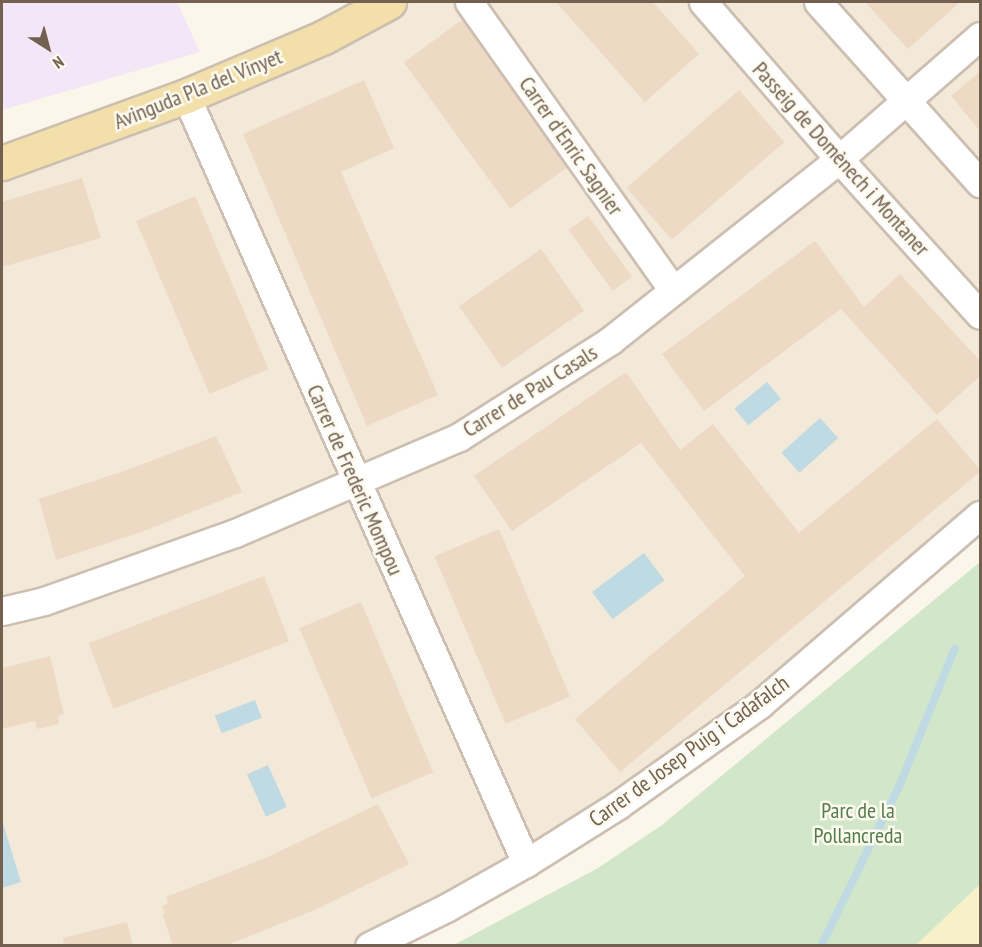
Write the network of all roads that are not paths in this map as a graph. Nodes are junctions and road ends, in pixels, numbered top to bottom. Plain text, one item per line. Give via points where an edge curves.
1 (389, 2) edge
2 (469, 2) edge
3 (703, 2) edge
4 (818, 2) edge
5 (981, 36) edge
6 (186, 96) junction
7 (907, 99) junction
8 (839, 159) junction
9 (2, 163) edge
10 (981, 183) edge
11 (673, 290) junction
12 (981, 315) edge
13 (356, 480) junction
14 (981, 515) edge
15 (2, 611) edge
16 (526, 863) junction
17 (369, 945) edge

1 - 6 main road, Avinguda Pla del Vinyet via 324,37
2 - 11 street, Carrer d'Enric Sagnier
3 - 8 street, Passeig de Domènech i Montaner
4 - 7 street
5 - 7 street, Carrer de Pau Casals
6 - 9 main road, Avinguda Pla del Vinyet
6 - 13 street, Carrer de Frederic Mompou
7 - 8 street, Carrer de Pau Casals
7 - 10 street
8 - 11 street, Carrer de Pau Casals
8 - 12 street, Passeig de Domènech i Montaner
11 - 13 street, Carrer de Pau Casals via 611,340 459,437
13 - 15 street, Carrer de Pau Casals via 235,532 44,601
13 - 16 street, Carrer de Frederic Mompou
14 - 16 street, Carrer de Josep Puig i Cadafalch via 760,704 618,805
16 - 17 street, Carrer de Josep Puig i Cadafalch

